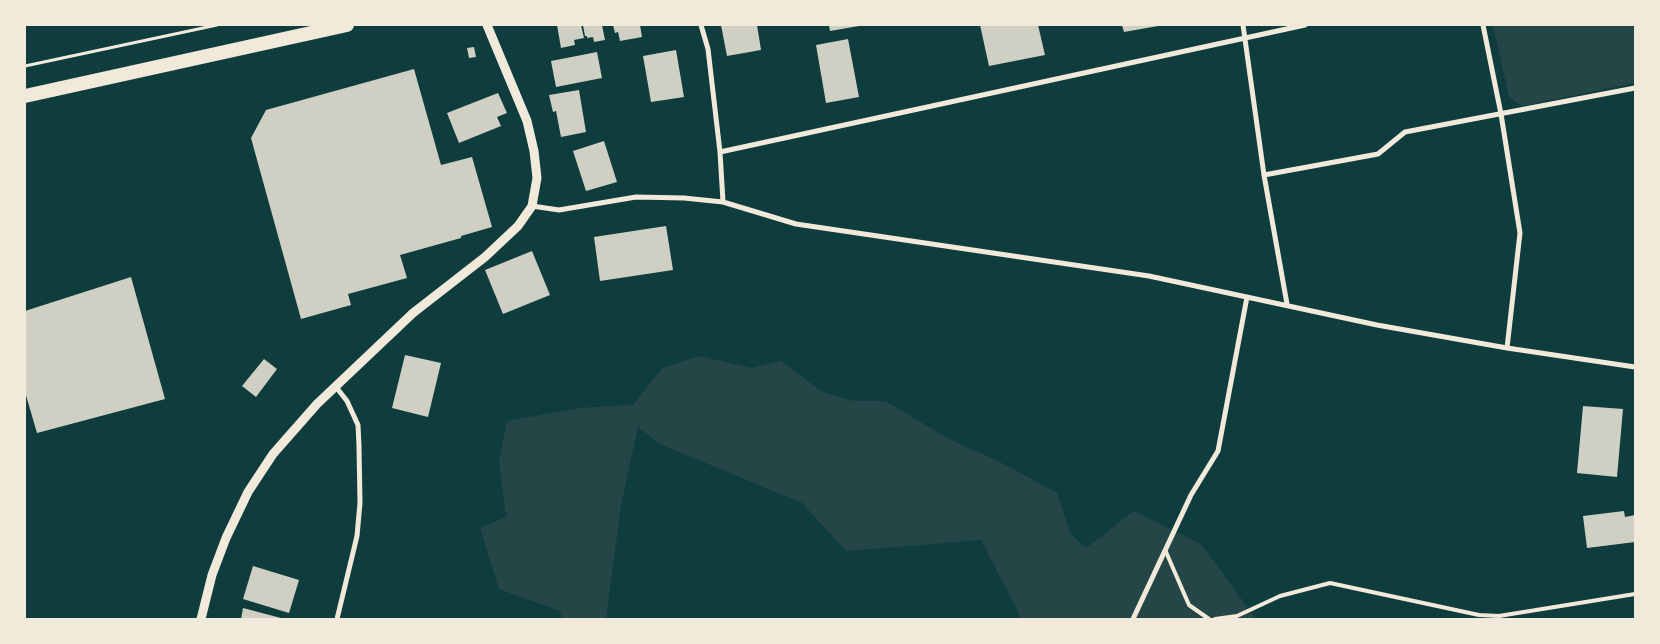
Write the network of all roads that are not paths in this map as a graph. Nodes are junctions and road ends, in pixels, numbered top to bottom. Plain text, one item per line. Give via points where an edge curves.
1 (347, 25) edge
2 (487, 25) edge
3 (701, 25) edge
4 (1243, 25) edge
5 (1305, 25) edge
6 (1483, 25) edge
7 (1245, 39) junction
8 (1635, 88) edge
9 (25, 96) edge
10 (1501, 114) junction
11 (720, 152) junction
12 (1264, 175) junction
13 (723, 202) junction
14 (532, 206) junction
15 (1247, 297) junction
16 (1287, 304) junction
17 (1508, 348) junction
18 (1635, 367) edge
19 (336, 387) junction
20 (1166, 552) junction
21 (1635, 594) edge
22 (201, 619) edge
23 (337, 619) edge
24 (1133, 619) edge
25 (1209, 619) edge
26 (1216, 619) edge

1 - 9 highway
2 - 14 street via 527,121 537,178
3 - 11 street via 708,49
4 - 7 street
5 - 7 street
6 - 10 street
7 - 11 street
7 - 12 street
8 - 10 street
10 - 12 street via 1405,132 1378,154
10 - 17 street via 1520,233
11 - 13 street
12 - 16 street
13 - 14 street via 636,197 559,210
13 - 15 street via 796,224 1149,276
14 - 19 street via 518,226 485,257 413,313
15 - 16 street
15 - 20 street via 1218,451 1192,495
16 - 17 street via 1377,325
17 - 18 street
19 - 22 street via 273,454 248,492 212,575
19 - 23 street via 347,401 358,425 360,456 357,536
20 - 24 street
20 - 25 lane via 1189,605
21 - 26 lane via 1499,616 1478,615 1330,583 1280,596 1237,616

